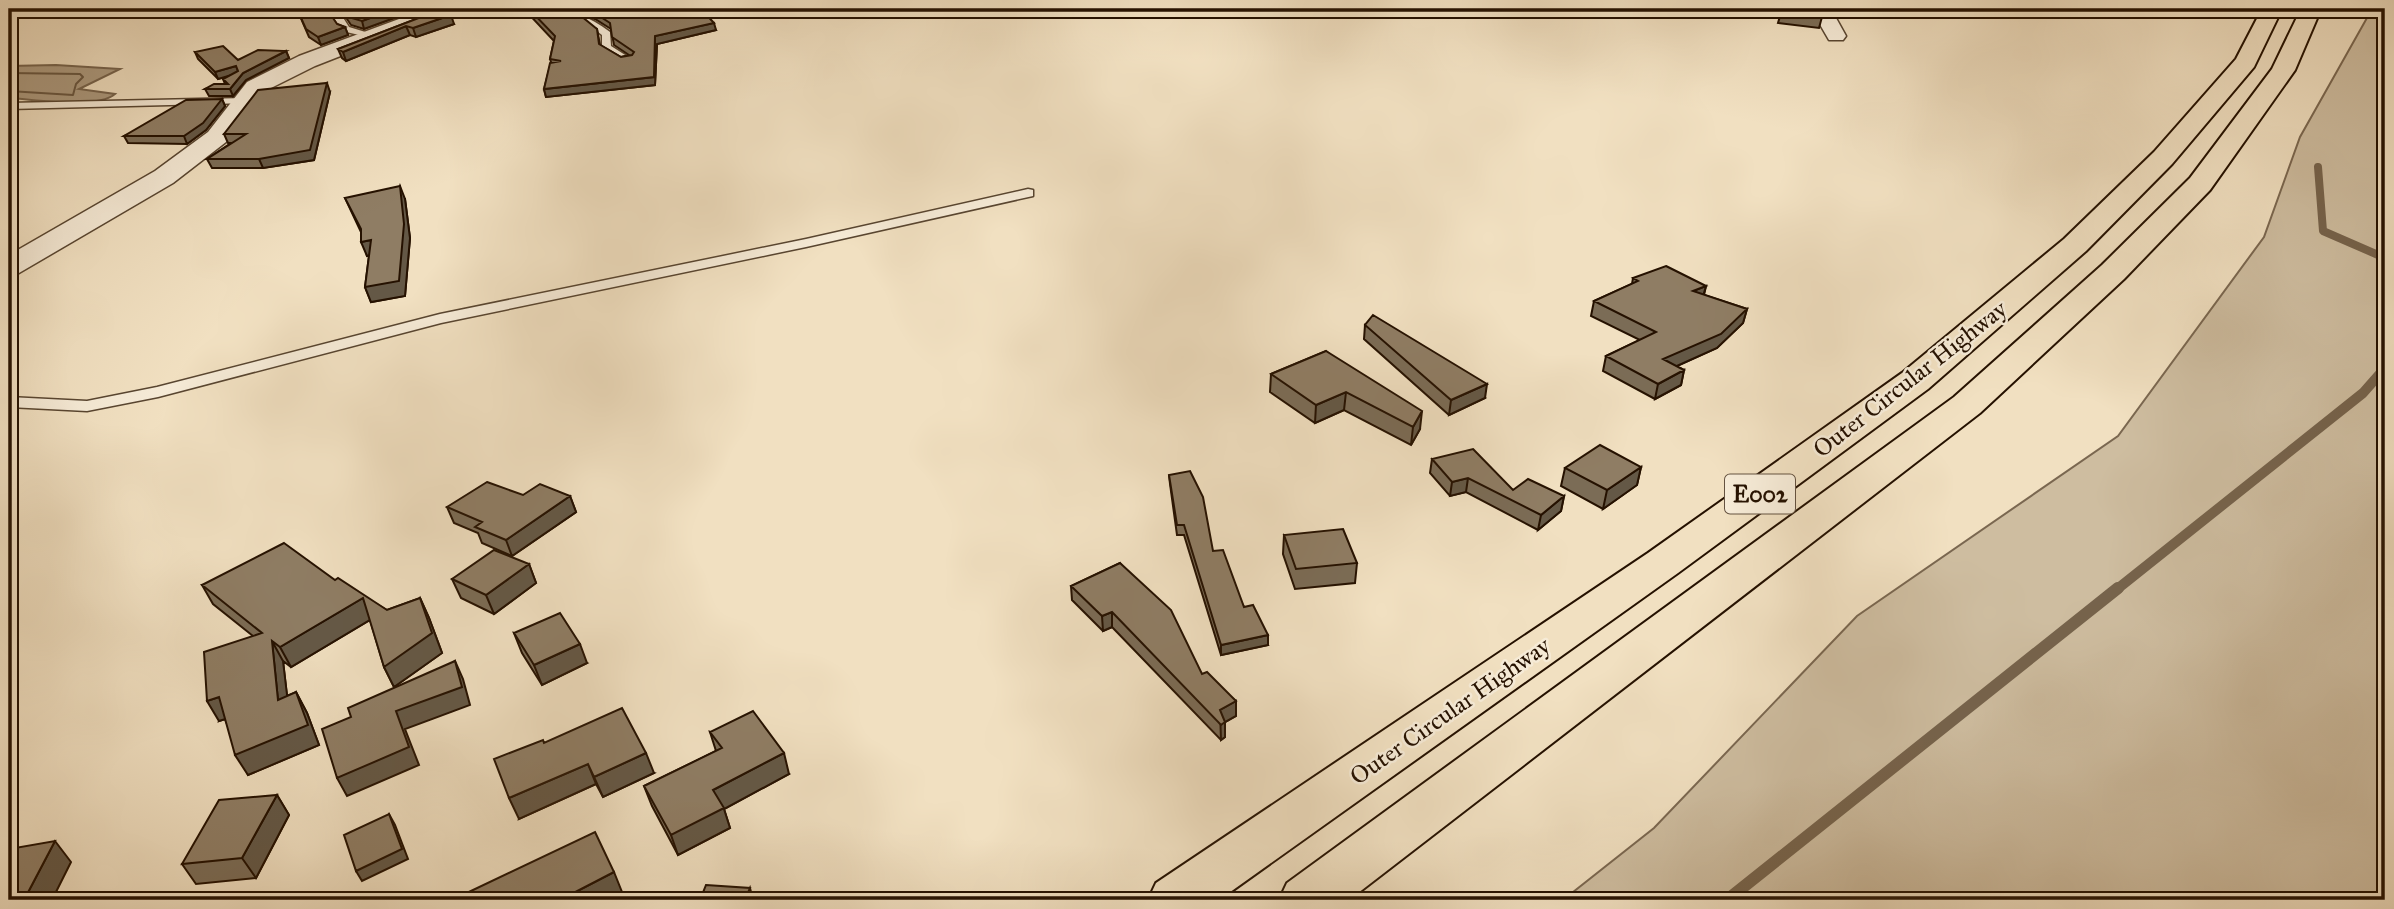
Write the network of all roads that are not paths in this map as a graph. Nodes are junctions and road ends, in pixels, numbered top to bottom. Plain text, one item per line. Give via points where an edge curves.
1 (339, 9) edge
2 (443, 9) edge
3 (543, 9) edge
4 (1821, 9) edge
5 (2272, 9) edge
6 (2311, 9) edge
7 (368, 36) junction
8 (1836, 36) dead end
9 (628, 60) edge
10 (246, 101) junction
11 (9, 106) edge
12 (1028, 192) dead end
13 (9, 267) edge
14 (9, 402) edge
15 (1176, 900) edge
16 (1307, 900) edge

1 - 7 lane via 337,16 345,29
2 - 7 street
3 - 9 lane via 587,19 607,34 606,47
4 - 8 street
5 - 15 highway, Outer Circular Highway / E002 via 2246,62 2163,158 2075,245 1915,381 1652,571
6 - 16 highway, Outer Circular Highway / E002 via 2283,70 2200,184 2113,272 1967,405
7 - 10 street via 255,87
10 - 11 lane
10 - 13 street via 217,137 164,177
12 - 14 lane via 440,319 158,392 87,406

